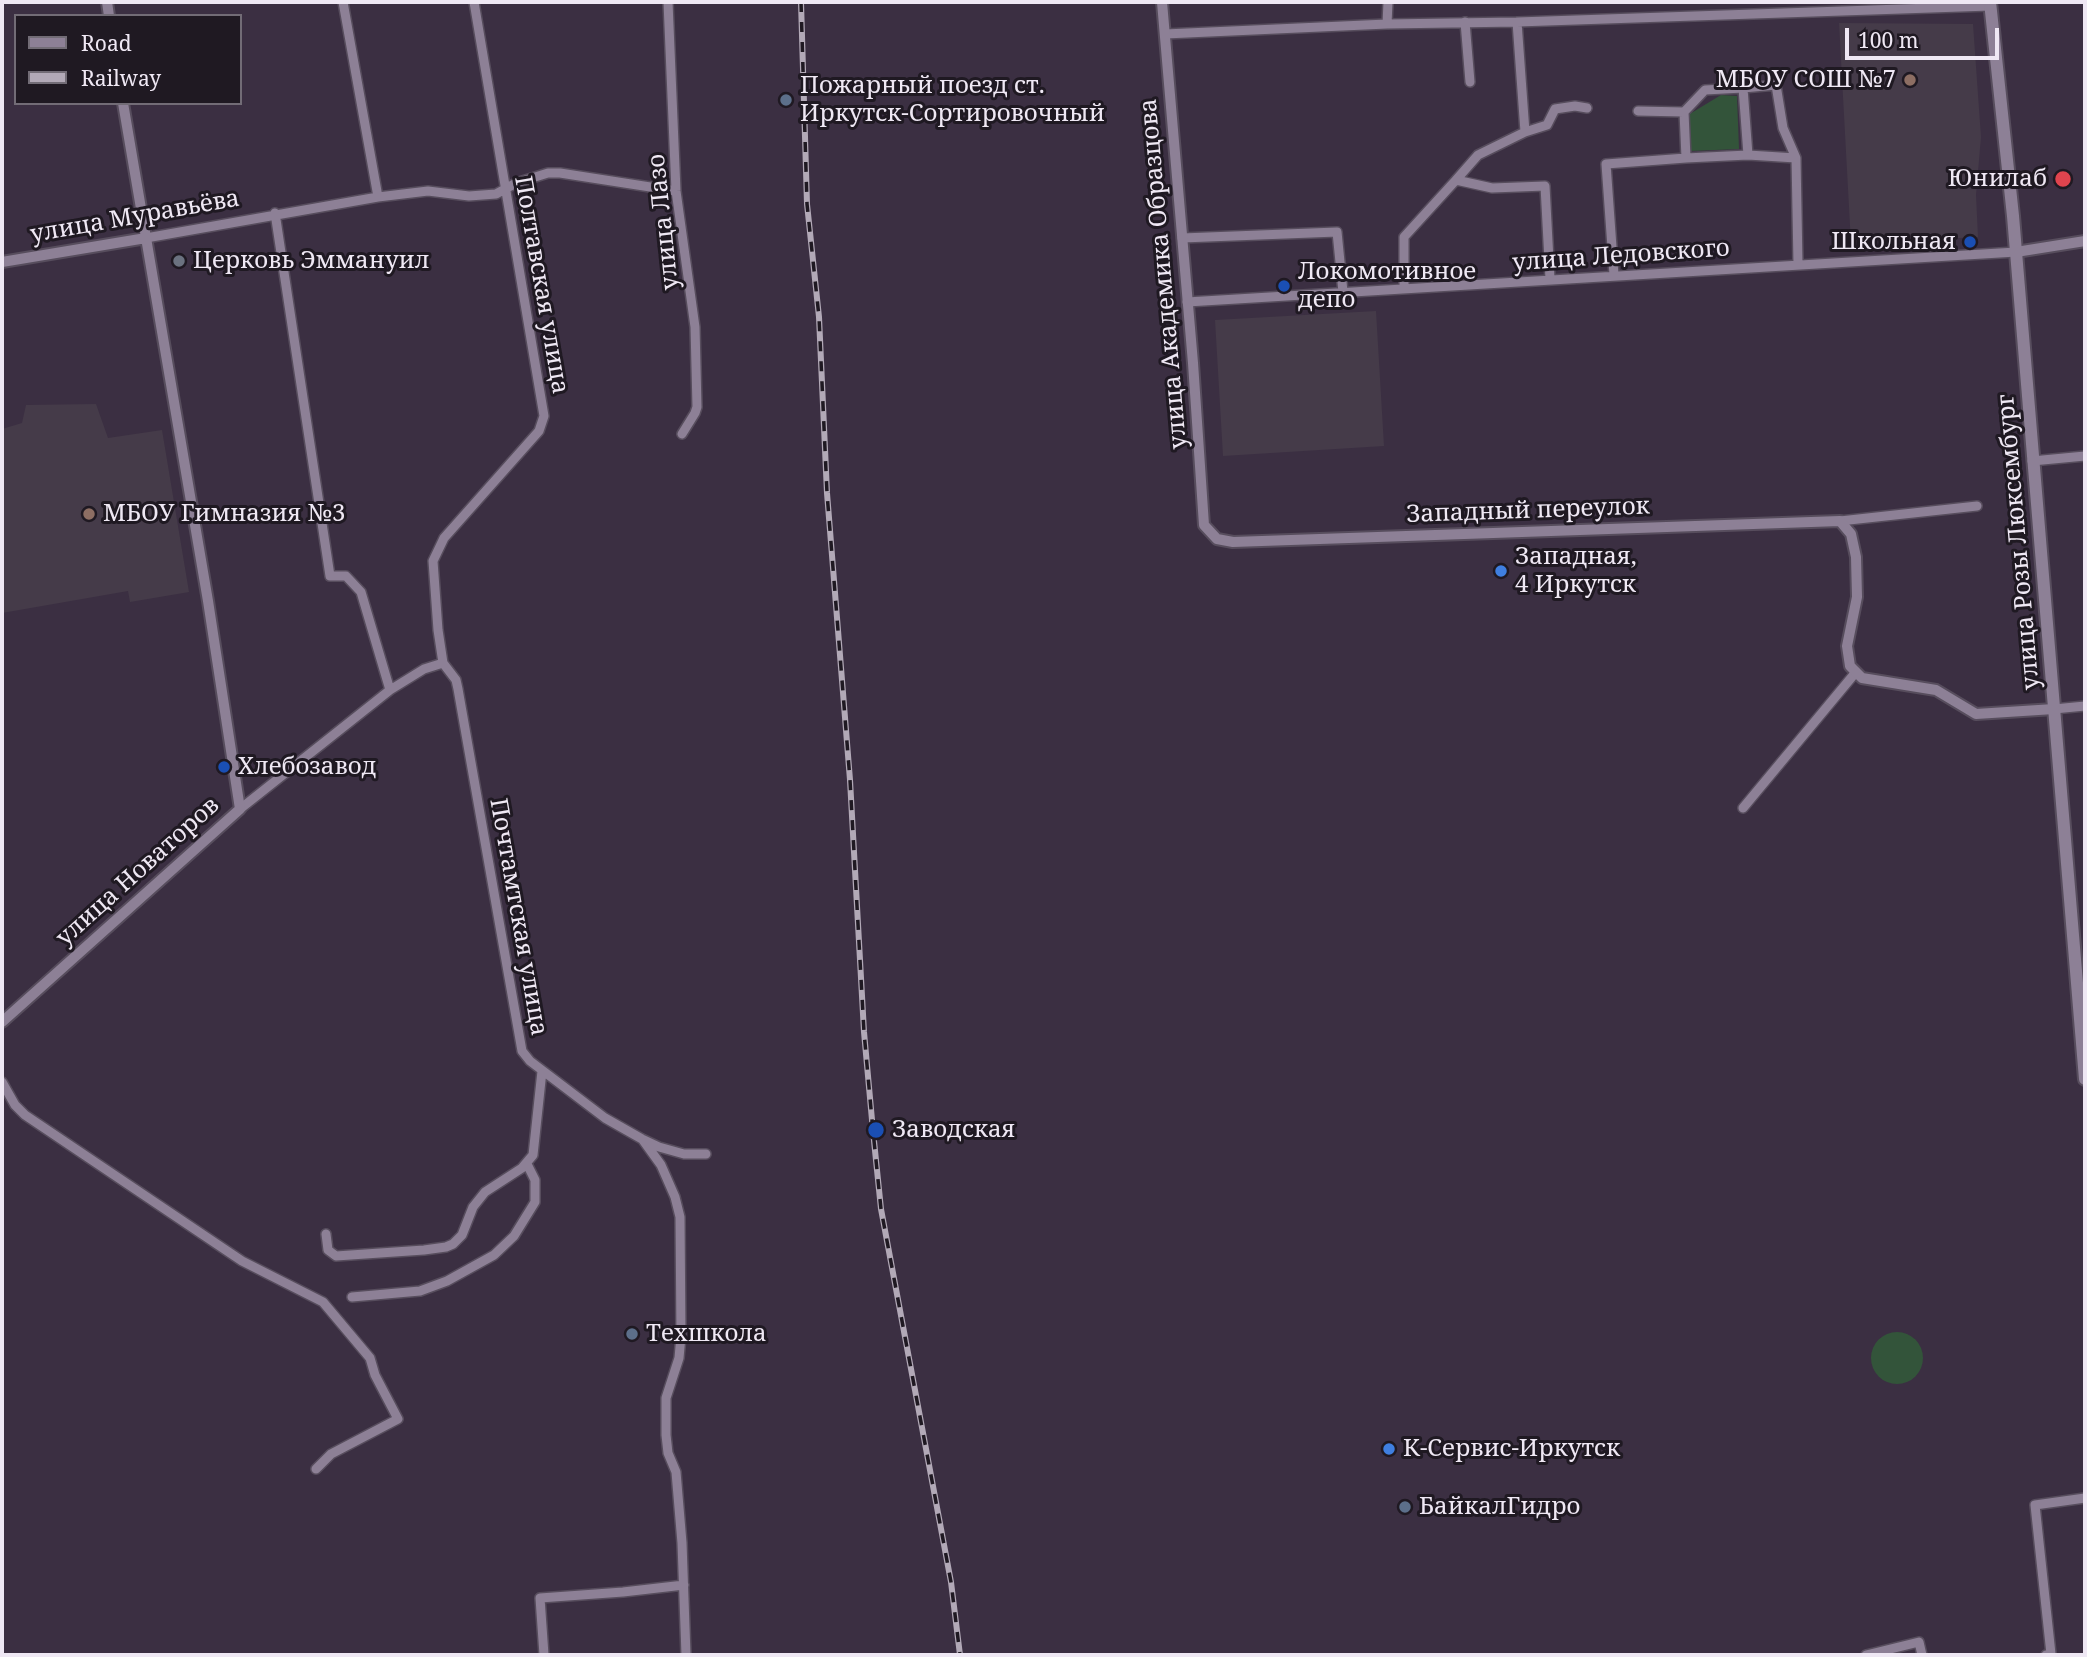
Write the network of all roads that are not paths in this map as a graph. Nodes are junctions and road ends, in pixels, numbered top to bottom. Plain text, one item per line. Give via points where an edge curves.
1 (343, 2) edge
2 (474, 2) edge
3 (668, 2) edge
4 (1162, 2) edge
5 (1388, 2) edge
6 (1990, 4) edge
7 (1465, 22) junction
8 (1517, 22) junction
9 (1387, 24) junction
10 (1165, 34) junction
11 (1470, 82) dead end
12 (1743, 88) junction
13 (123, 105) edge
14 (1587, 108) dead end
15 (1638, 111) dead end
16 (1684, 111) junction
17 (1525, 132) junction
18 (1748, 155) junction
19 (1686, 158) junction
20 (1796, 158) junction
21 (1455, 180) junction
22 (506, 190) junction
23 (676, 191) junction
24 (378, 197) junction
25 (275, 213) junction
26 (146, 238) junction
27 (1182, 238) junction
28 (2085, 241) edge
29 (2015, 252) junction
30 (2, 262) edge
31 (1798, 264) junction
32 (1614, 275) junction
33 (1550, 279) junction
34 (1404, 288) junction
35 (1343, 292) junction
36 (1187, 302) junction
37 (682, 434) dead end
38 (2085, 456) edge
39 (2032, 461) junction
40 (1977, 506) dead end
41 (1840, 521) junction
42 (1217, 539) joint
43 (443, 663) junction
44 (1856, 672) junction
45 (390, 690) junction
46 (2085, 706) edge
47 (2054, 709) junction
48 (1743, 808) dead end
49 (240, 809) junction
50 (2081, 994) edge
51 (2, 1022) edge
52 (542, 1071) junction
53 (2085, 1079) edge
54 (2, 1082) edge
55 (642, 1139) junction
56 (706, 1154) dead end
57 (527, 1164) junction
58 (326, 1234) dead end
59 (352, 1297) dead end
60 (316, 1469) dead end
61 (2085, 1498) edge
62 (684, 1585) junction
63 (544, 1655) edge
64 (686, 1655) edge
65 (1866, 1655) edge
66 (1922, 1655) edge
67 (2046, 1655) edge

1 - 24 street
2 - 22 street, Полтавская улица
3 - 23 street, улица Лазо
4 - 10 street, улица Академика Образцова
5 - 9 street
6 - 8 street
6 - 29 main road, улица Розы Люксембург
7 - 8 street
7 - 9 street
7 - 11 street
8 - 17 street
9 - 10 street
10 - 27 street, улица Академика Образцова
12 - 16 street via 1706,90
12 - 18 street
12 - 20 street via 1776,85 1783,128
13 - 26 street
14 - 17 street via 1555,109 1546,125
15 - 16 street
16 - 19 street
17 - 21 street via 1485,149
18 - 19 street
18 - 20 street
19 - 32 street via 1606,164
20 - 31 street
21 - 33 street via 1492,188 1545,186
21 - 34 street via 1404,237
22 - 23 street, улица Муравьёва via 534,177 560,173
22 - 24 street, улица Муравьёва via 468,196 428,191
22 - 43 street, Полтавская улица via 544,416 539,431 444,538 433,561
23 - 37 street, улица Лазо via 696,353 697,407
24 - 25 street, улица Муравьёва
25 - 26 street, улица Муравьёва
25 - 45 street via 330,576 346,576 360,592
26 - 30 street, улица Муравьёва
26 - 49 street
27 - 35 street via 1337,232
27 - 36 street, улица Академика Образцова
28 - 29 street
29 - 31 street, улица Ледовского
29 - 39 main road, улица Розы Люксембург
31 - 32 street, улица Ледовского
32 - 33 street, улица Ледовского
33 - 34 street, улица Ледовского
34 - 35 street, улица Ледовского
35 - 36 street, улица Ледовского
36 - 42 street, улица Академика Образцова via 1203,525
38 - 39 street
39 - 47 main road, улица Розы Люксембург
40 - 41 street
41 - 42 street, Западный переулок
41 - 44 street via 1851,534 1856,557 1857,597 1847,646 1850,666
43 - 45 street, улица Новаторов
43 - 52 street, Почтамтская улица via 458,689 522,1051
44 - 47 street via 1883,683 1936,690 1976,714
44 - 48 street
45 - 49 street, улица Новаторов
46 - 47 street
47 - 50 main road, улица Розы Люксембург
49 - 51 street, улица Новаторов
50 - 53 main road, улица Розы Люксембург
52 - 55 street, Почтамтская улица
52 - 57 street via 533,1155
54 - 60 street via 25,1115 242,1261 323,1301 370,1358 398,1419 331,1454
55 - 56 street, Почтамтская улица via 684,1154
55 - 62 street via 662,1166 680,1217 681,1336 666,1398 666,1435 676,1472
57 - 58 street via 485,1192 462,1235 446,1247 336,1256 328,1250
57 - 59 street via 535,1180 535,1202 514,1236 494,1255 420,1291
61 - 67 street via 2035,1505 2051,1654
62 - 63 street via 540,1598
62 - 64 street
65 - 66 street via 1919,1642

